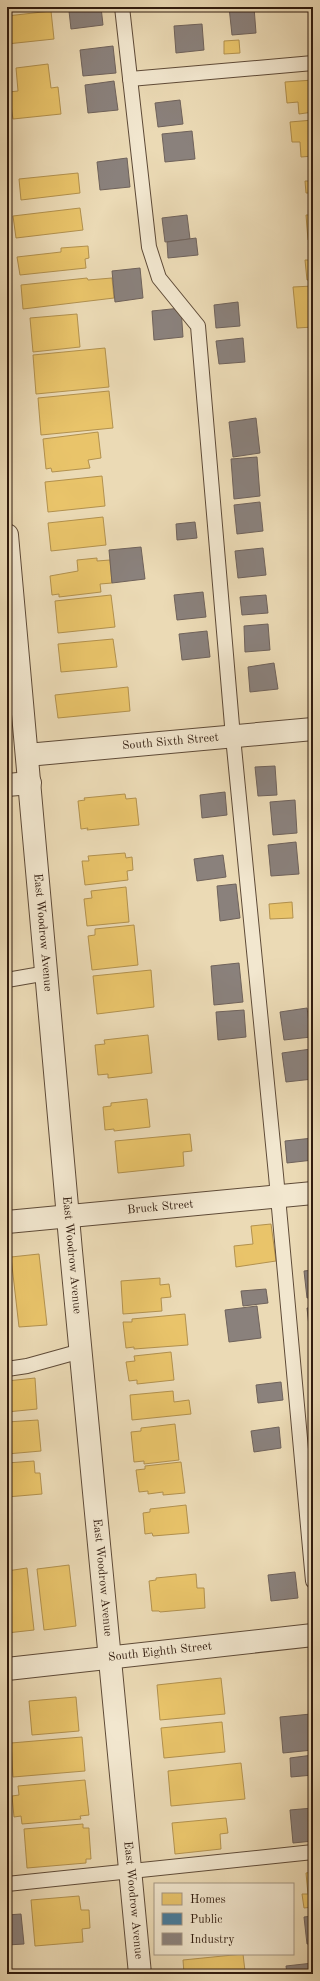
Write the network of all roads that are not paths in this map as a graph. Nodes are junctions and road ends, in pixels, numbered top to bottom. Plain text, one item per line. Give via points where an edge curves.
1 (122, 7) edge
2 (313, 63) edge
3 (130, 79) junction
4 (7, 536) edge
5 (10, 598) edge
6 (313, 729) edge
7 (233, 736) junction
8 (27, 755) junction
9 (30, 783) junction
10 (7, 786) edge
11 (47, 972) junction
12 (7, 980) edge
13 (313, 1193) edge
14 (278, 1196) junction
15 (68, 1216) junction
16 (7, 1222) edge
17 (81, 1351) junction
18 (7, 1370) edge
19 (313, 1581) edge
20 (313, 1635) edge
21 (110, 1658) junction
22 (7, 1669) edge
23 (313, 1852) edge
24 (131, 1871) junction
25 (7, 1884) edge
26 (140, 1974) edge

1 - 3 lane
2 - 3 lane
3 - 7 lane via 149,247 159,278 198,326
4 - 5 street, East Woodrow Avenue
5 - 8 street, East Woodrow Avenue
6 - 7 street, South Sixth Street
7 - 8 street, South Sixth Street
7 - 14 lane
8 - 9 street, East Woodrow Avenue
9 - 10 street
9 - 11 street, East Woodrow Avenue
11 - 12 lane
11 - 15 street, East Woodrow Avenue
13 - 14 street, Bruck Street
14 - 15 street, Bruck Street
14 - 19 lane
15 - 16 street, Bruck Street
15 - 17 street, East Woodrow Avenue
17 - 18 lane
17 - 21 street, East Woodrow Avenue
20 - 21 street, South Eighth Street
21 - 22 street, South Eighth Street
21 - 24 street, East Woodrow Avenue
23 - 24 lane
24 - 25 lane
24 - 26 street, East Woodrow Avenue

